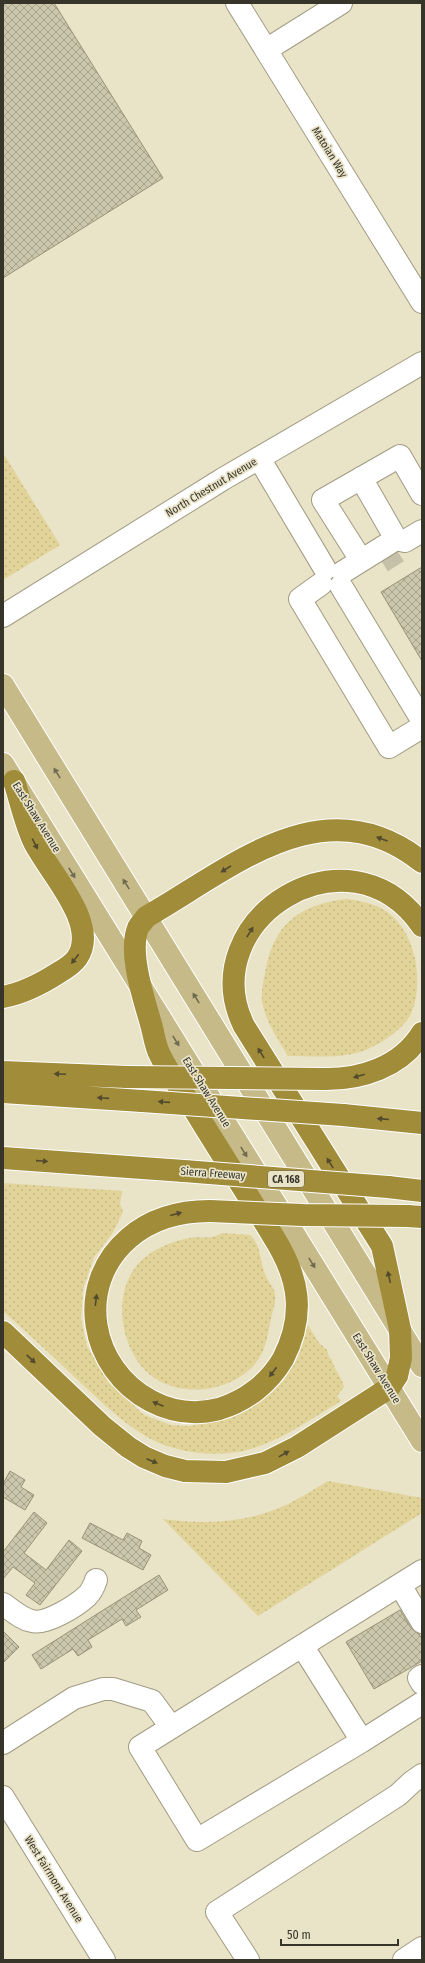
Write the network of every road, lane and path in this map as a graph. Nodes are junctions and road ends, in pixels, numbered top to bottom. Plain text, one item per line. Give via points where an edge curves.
1 (237, 3) edge
2 (341, 3) edge
3 (266, 50) junction
4 (422, 302) edge
5 (422, 363) edge
6 (260, 458) junction
7 (361, 478) junction
8 (422, 494) edge
9 (390, 549) edge
10 (332, 578) junction
11 (3, 616) edge
12 (3, 685) edge
13 (422, 720) edge
14 (422, 727) edge
15 (8, 772) edge
16 (422, 862) edge
17 (146, 917) junction
18 (422, 926) edge
19 (141, 984) junction
20 (3, 997) edge
21 (422, 1033) edge
22 (3, 1072) edge
23 (3, 1092) edge
24 (422, 1123) edge
25 (3, 1158) edge
26 (422, 1190) edge
27 (414, 1216) edge
28 (400, 1329) junction
29 (3, 1332) edge
30 (422, 1366) edge
31 (389, 1388) junction
32 (422, 1441) edge
33 (422, 1571) edge
34 (96, 1580) dead end
35 (400, 1585) junction
36 (3, 1604) edge
37 (422, 1622) edge
38 (303, 1647) junction
39 (422, 1676) edge
40 (422, 1683) edge
41 (422, 1703) edge
42 (172, 1727) junction
43 (362, 1741) junction
44 (3, 1743) edge
45 (422, 1775) edge
46 (3, 1797) edge
47 (422, 1948) edge
48 (104, 1960) edge
49 (248, 1960) edge
50 (404, 1960) edge

1 - 3 street, Matoian Way
2 - 3 street
3 - 4 street, Matoian Way
5 - 6 street, North Chestnut Avenue
6 - 10 street
6 - 11 street, North Chestnut Avenue
7 - 8 street via 400,456
7 - 9 street
7 - 9 street via 323,500
9 - 10 street
10 - 13 street
10 - 14 street via 300,598 390,747
17 -> 12 main road
15 -> 19 main road, East Shaw Avenue
15 -> 20 highway via 34,843 76,910 84,929 83,946 77,958 57,974 27,990
16 -> 17 highway via 404,849 369,834 328,830 300,834 260,849
17 - 19 highway via 138,929 135,946
28 -> 17 main road
28 -> 18 highway via 382,1246 244,1026 236,1007 234,982 242,947 259,919 284,897 316,883 345,880 381,889 401,902
19 -> 27 highway, bridge via 159,1054 277,1242 295,1281 297,1303 287,1350 274,1373 249,1395 228,1406 206,1412 177,1410 157,1404 137,1392 120,1377 102,1350 96,1326 95,1302 100,1281 111,1258 120,1246 144,1227 182,1212 210,1211 303,1215
19 -> 31 main road, East Shaw Avenue
21 -> 22 highway, bridge via 405,1054 359,1077 127,1077
24 -> 23 highway, bridge via 343,1115
25 -> 26 highway, Sierra Freeway / CA 168, bridge
28 - 30 main road
28 - 31 highway via 401,1358 397,1376
29 -> 31 highway via 102,1426 128,1447 144,1457 185,1471 226,1472 265,1463 297,1447
31 - 32 main road, East Shaw Avenue
33 - 35 street
34 - 36 street via 88,1595 41,1622 24,1619
35 - 37 street
35 - 38 street
38 - 42 street
38 - 43 street
39 - 40 street via 419,1678
41 - 43 street
42 - 43 street via 140,1747 197,1840
42 - 44 street via 152,1701 113,1689 93,1691 74,1698
45 - 49 street via 398,1795 217,1912
46 - 48 street, West Fairmont Avenue
47 - 50 street

